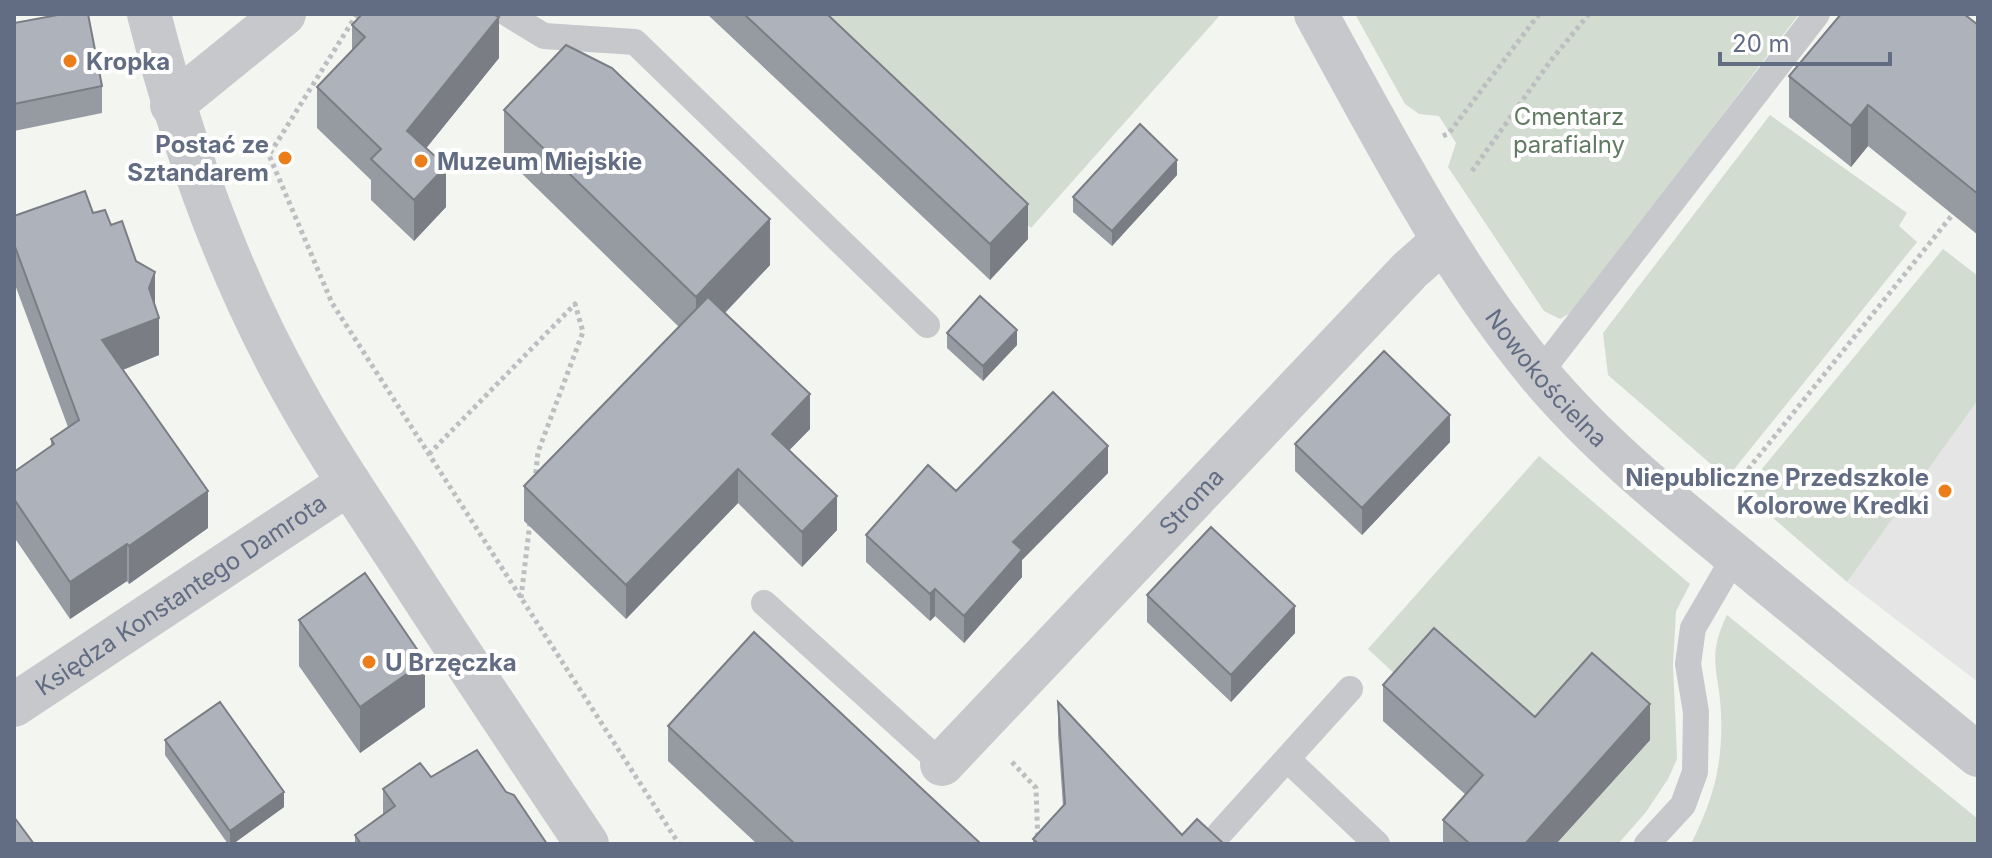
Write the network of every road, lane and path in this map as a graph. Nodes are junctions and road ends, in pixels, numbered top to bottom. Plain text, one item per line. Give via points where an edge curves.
1 (149, 14) edge
2 (284, 14) edge
3 (357, 14) edge
4 (508, 14) edge
5 (1316, 14) edge
6 (1539, 14) edge
7 (1589, 14) edge
8 (1817, 14) edge
9 (172, 105) junction
10 (1396, 161) junction
11 (1472, 171) dead end
12 (1953, 214) edge
13 (1444, 240) junction
14 (927, 325) dead end
15 (1539, 374) junction
16 (429, 454) junction
17 (535, 481) edge
18 (349, 483) junction
19 (532, 511) edge
20 (1701, 528) junction
21 (1735, 556) junction
22 (521, 598) junction
23 (764, 603) dead end
24 (1350, 689) dead end
25 (14, 705) edge
26 (979, 726) junction
27 (1978, 755) edge
28 (1287, 759) junction
29 (942, 764) joint
30 (1220, 833) dead end
31 (587, 844) edge
32 (679, 844) edge
33 (1038, 844) edge
34 (1377, 844) edge
35 (1647, 844) edge

1 - 9 street, Księdza Konstantego Damrota
2 - 9 street
3 - 16 path via 269,155 332,303
4 - 14 lane via 544,36 635,42
5 - 10 street, Nowokościelna
6 - 10 path via 1449,133
7 - 11 path
8 - 15 lane
9 - 18 street, Księdza Konstantego Damrota via 237,276 293,391
10 - 13 street, Nowokościelna
12 - 20 path
13 - 15 street, Nowokościelna
13 - 26 street, Stroma
15 - 20 street, Nowokościelna via 1596,437
16 - 17 path via 575,304 583,332 538,452
16 - 22 path
18 - 25 street, Księdza Konstantego Damrota
18 - 31 street, Księdza Konstantego Damrota
19 - 22 path
20 - 21 street, Nowokościelna
21 - 27 street, Nowokościelna
21 - 35 lane via 1693,628 1688,664 1696,712 1695,772 1683,805
22 - 32 path
23 - 29 lane
24 - 28 lane
26 - 29 street, Stroma
26 - 33 path via 1036,788
28 - 30 lane
28 - 34 lane

